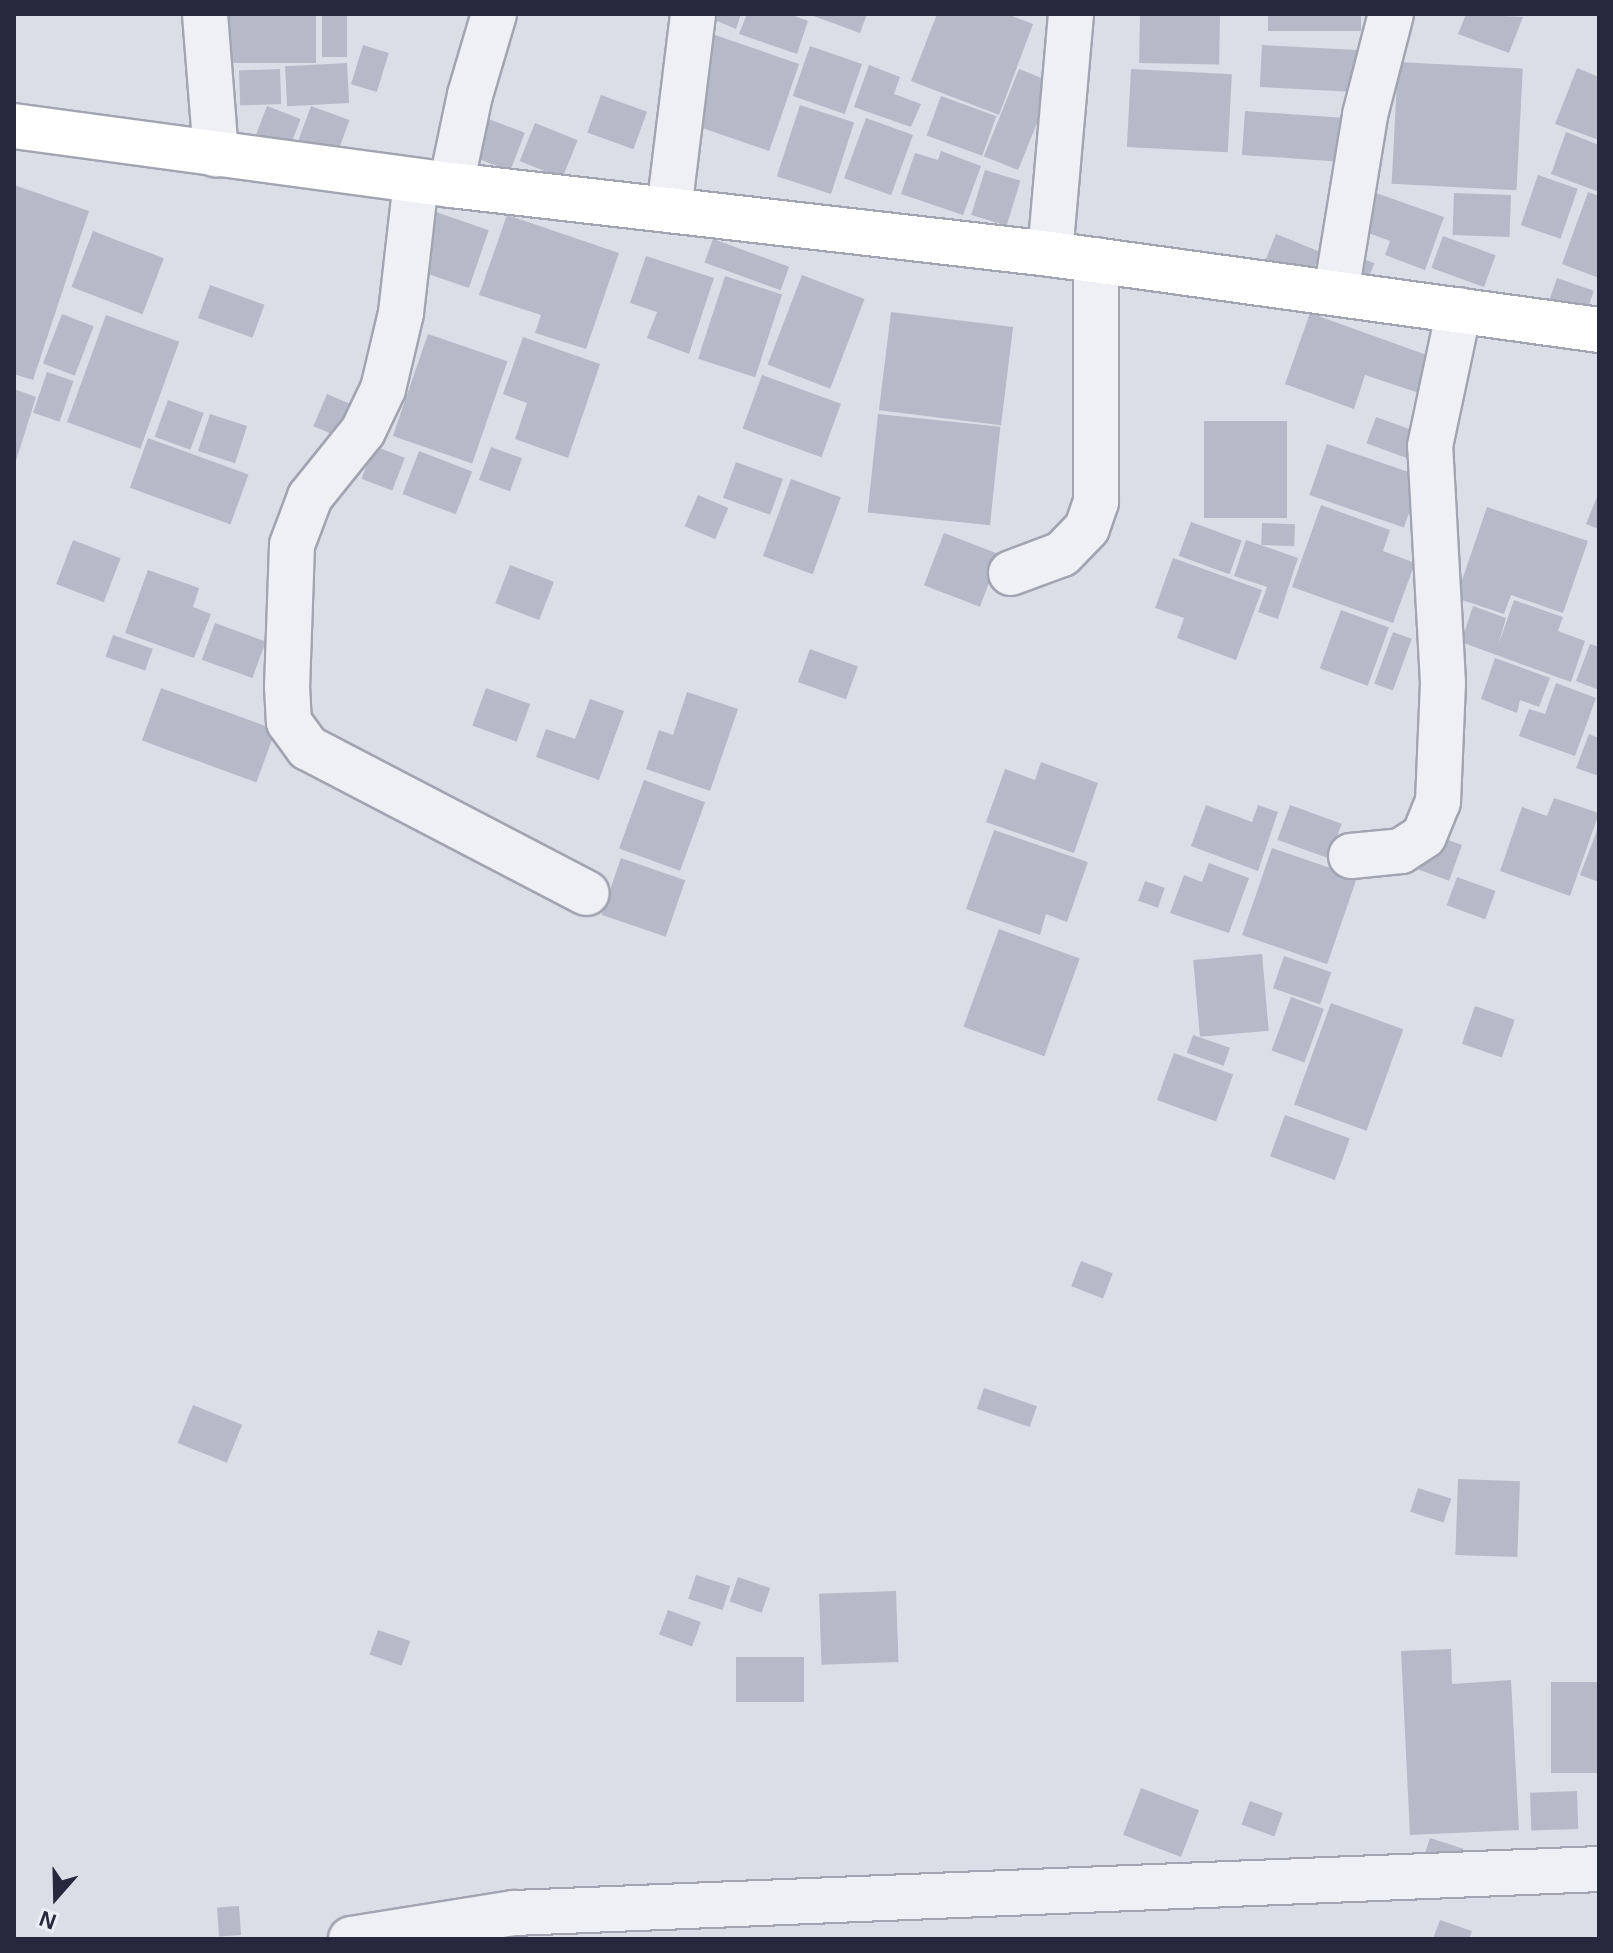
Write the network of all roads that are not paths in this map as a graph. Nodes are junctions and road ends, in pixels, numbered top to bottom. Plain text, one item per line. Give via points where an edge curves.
1 (205, 14) edge
2 (494, 14) edge
3 (693, 14) edge
4 (1071, 14) edge
5 (1391, 14) edge
6 (14, 126) edge
7 (216, 155) junction
8 (433, 183) junction
9 (669, 210) junction
10 (1050, 254) junction
11 (1096, 260) junction
12 (1336, 293) junction
13 (1459, 310) junction
14 (1599, 330) edge
15 (1011, 573) dead end
16 (1351, 856) dead end
17 (587, 893) dead end
18 (1599, 1869) edge
19 (351, 1939) edge

1 - 7 street
2 - 8 street via 470,95
3 - 9 street
4 - 10 street
5 - 12 street via 1357,156
6 - 7 main road
7 - 8 main road
8 - 9 main road
8 - 17 street via 383,389 363,431 310,497 292,545 289,722 308,748
9 - 10 main road
10 - 11 main road
11 - 12 main road
11 - 15 street via 1096,502 1087,528 1062,554
12 - 13 main road
13 - 14 main road
13 - 16 street via 1430,446 1443,683 1438,802 1424,836 1401,851
18 - 19 street via 514,1913

